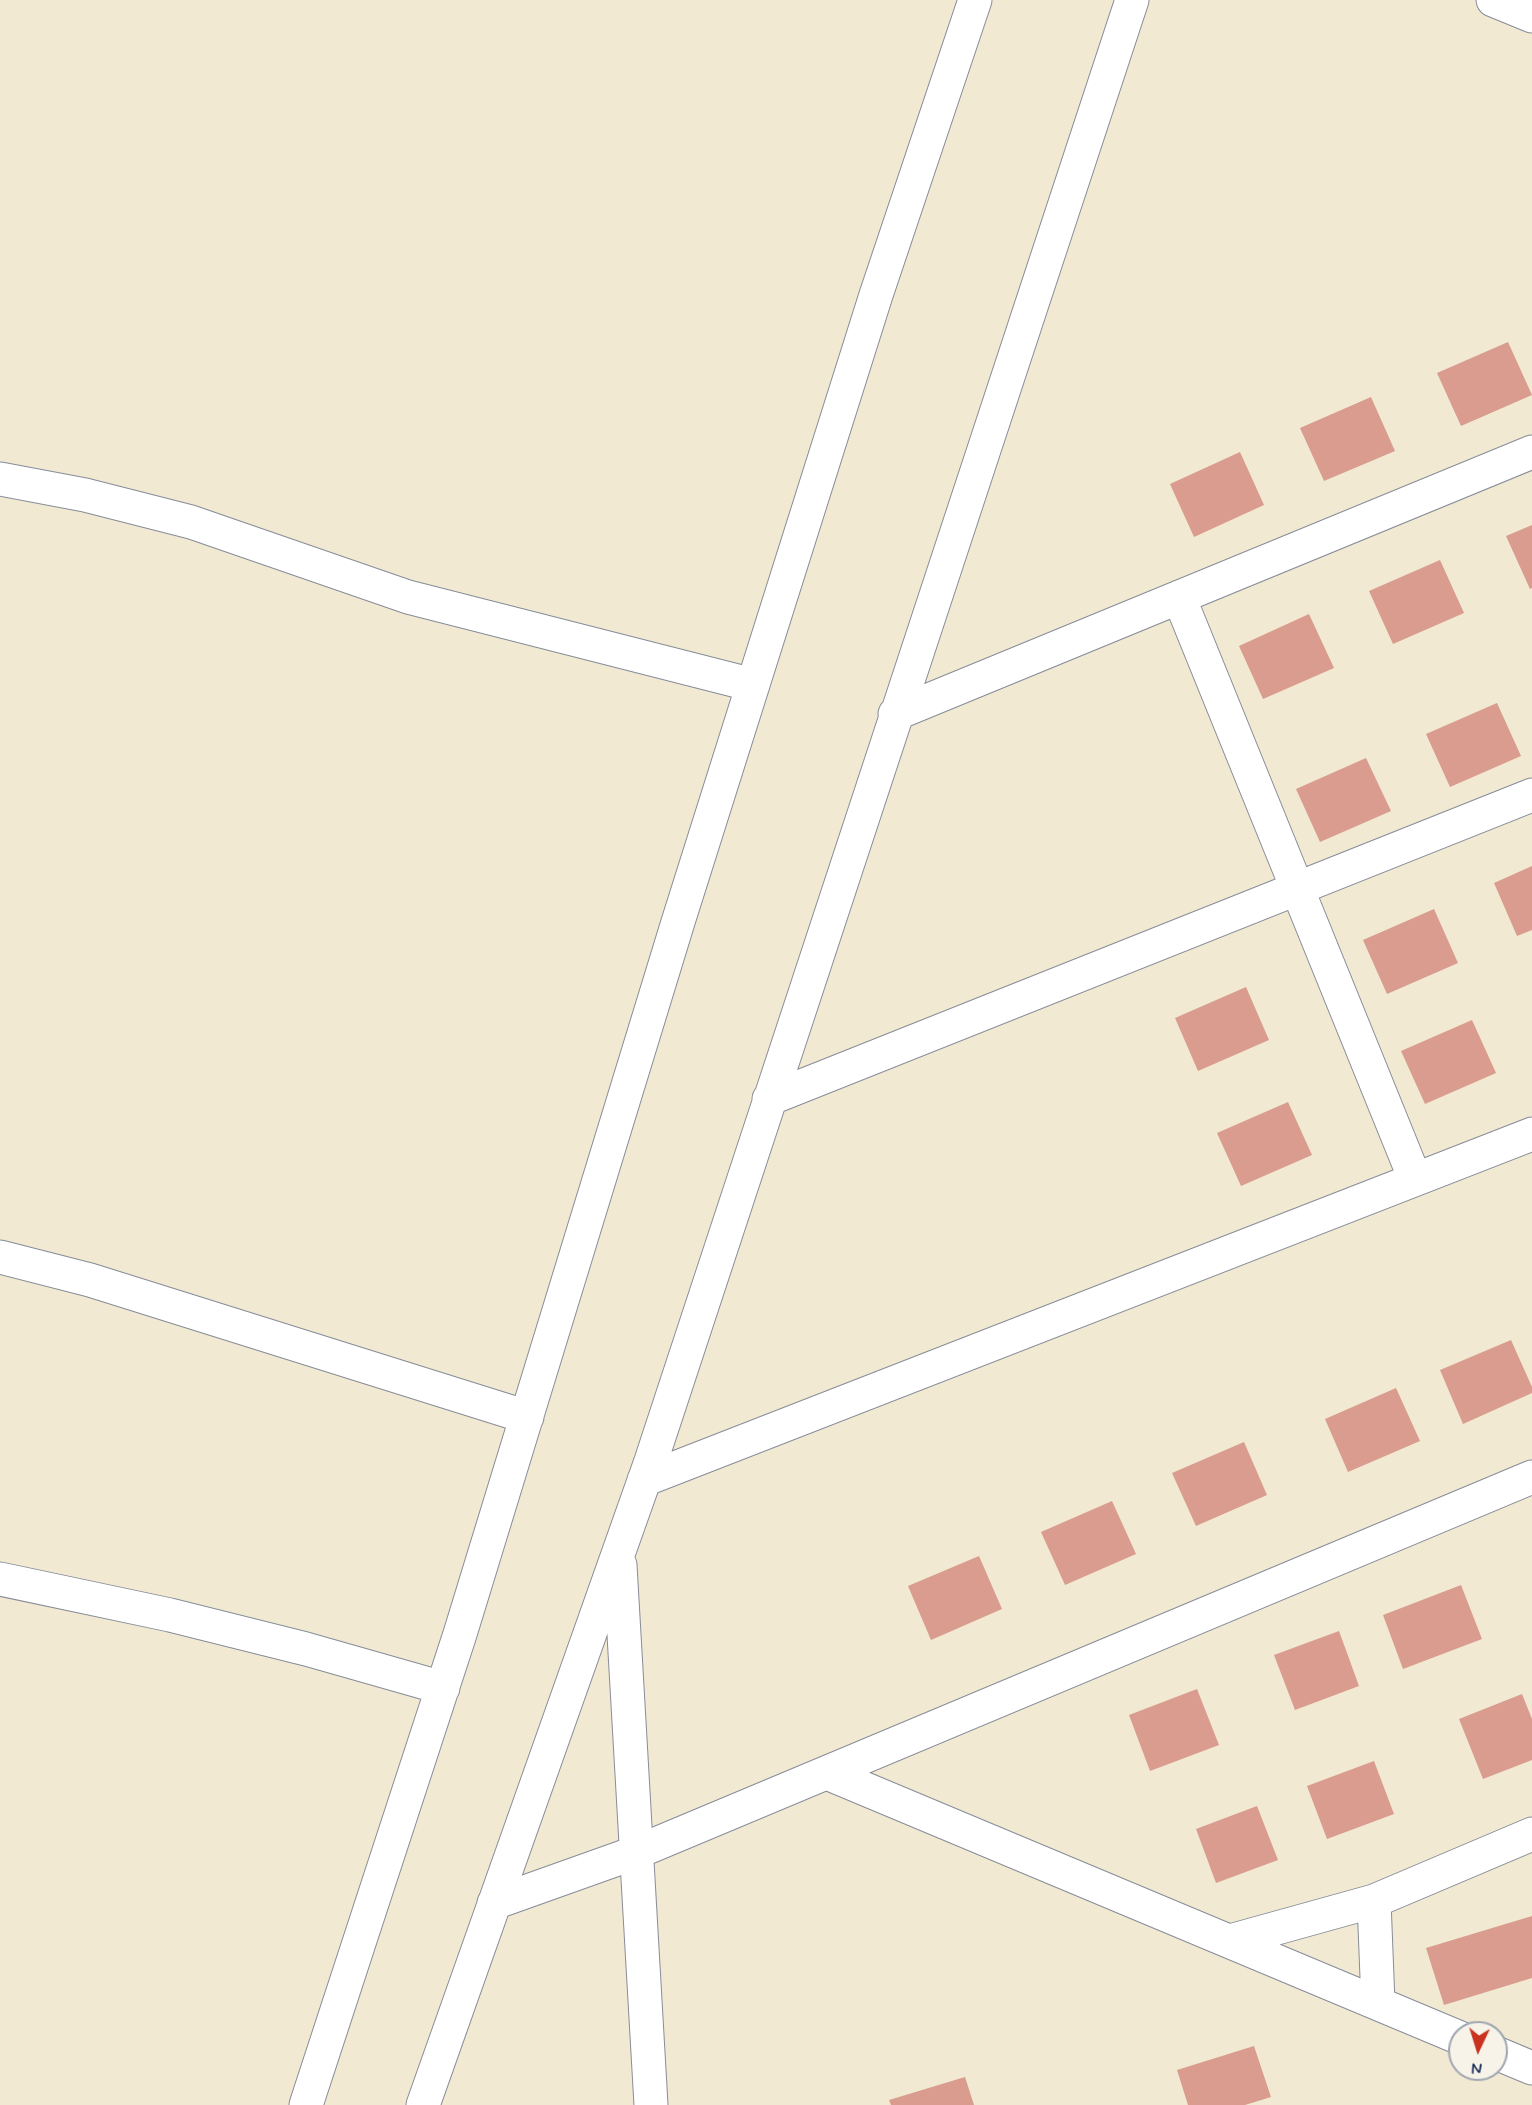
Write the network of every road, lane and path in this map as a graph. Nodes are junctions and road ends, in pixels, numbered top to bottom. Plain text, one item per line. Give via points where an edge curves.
1 (1132, 0) edge
2 (1493, 0) edge
3 (964, 2) edge
4 (1532, 16) edge
5 (1532, 452) edge
6 (0, 479) edge
7 (1179, 597) junction
8 (753, 685) junction
9 (895, 714) junction
10 (1532, 795) edge
11 (1299, 888) junction
12 (769, 1099) junction
13 (1532, 1134) edge
14 (1416, 1179) junction
15 (0, 1257) edge
16 (527, 1418) junction
17 (1532, 1477) edge
18 (644, 1480) junction
19 (619, 1551) junction
20 (0, 1579) edge
21 (443, 1688) junction
22 (826, 1773) junction
23 (1532, 1834) edge
24 (637, 1852) junction
25 (1374, 1901) junction
26 (494, 1903) junction
27 (1230, 1941) junction
28 (1378, 2003) junction
29 (1448, 2033) edge
30 (1508, 2058) edge
31 (1532, 2068) edge
32 (306, 2105) edge
33 (423, 2105) edge
34 (651, 2105) edge

1 - 9 street
2 - 4 street
3 - 8 street
5 - 7 street
6 - 8 street via 85,495 191,522 408,597
7 - 9 street
7 - 11 street
8 - 16 street
9 - 12 street
10 - 11 street
11 - 12 street
11 - 14 street
12 - 18 street
13 - 14 street
14 - 18 street
15 - 16 street via 101,1283
16 - 21 street
17 - 22 street
18 - 19 street
19 - 24 street
19 - 26 street
20 - 21 street via 170,1615
21 - 32 street
22 - 24 street
22 - 27 street
23 - 25 street
24 - 26 street
24 - 34 street
25 - 27 street
25 - 28 street
26 - 33 street
27 - 28 street
28 - 29 street
30 - 31 street

